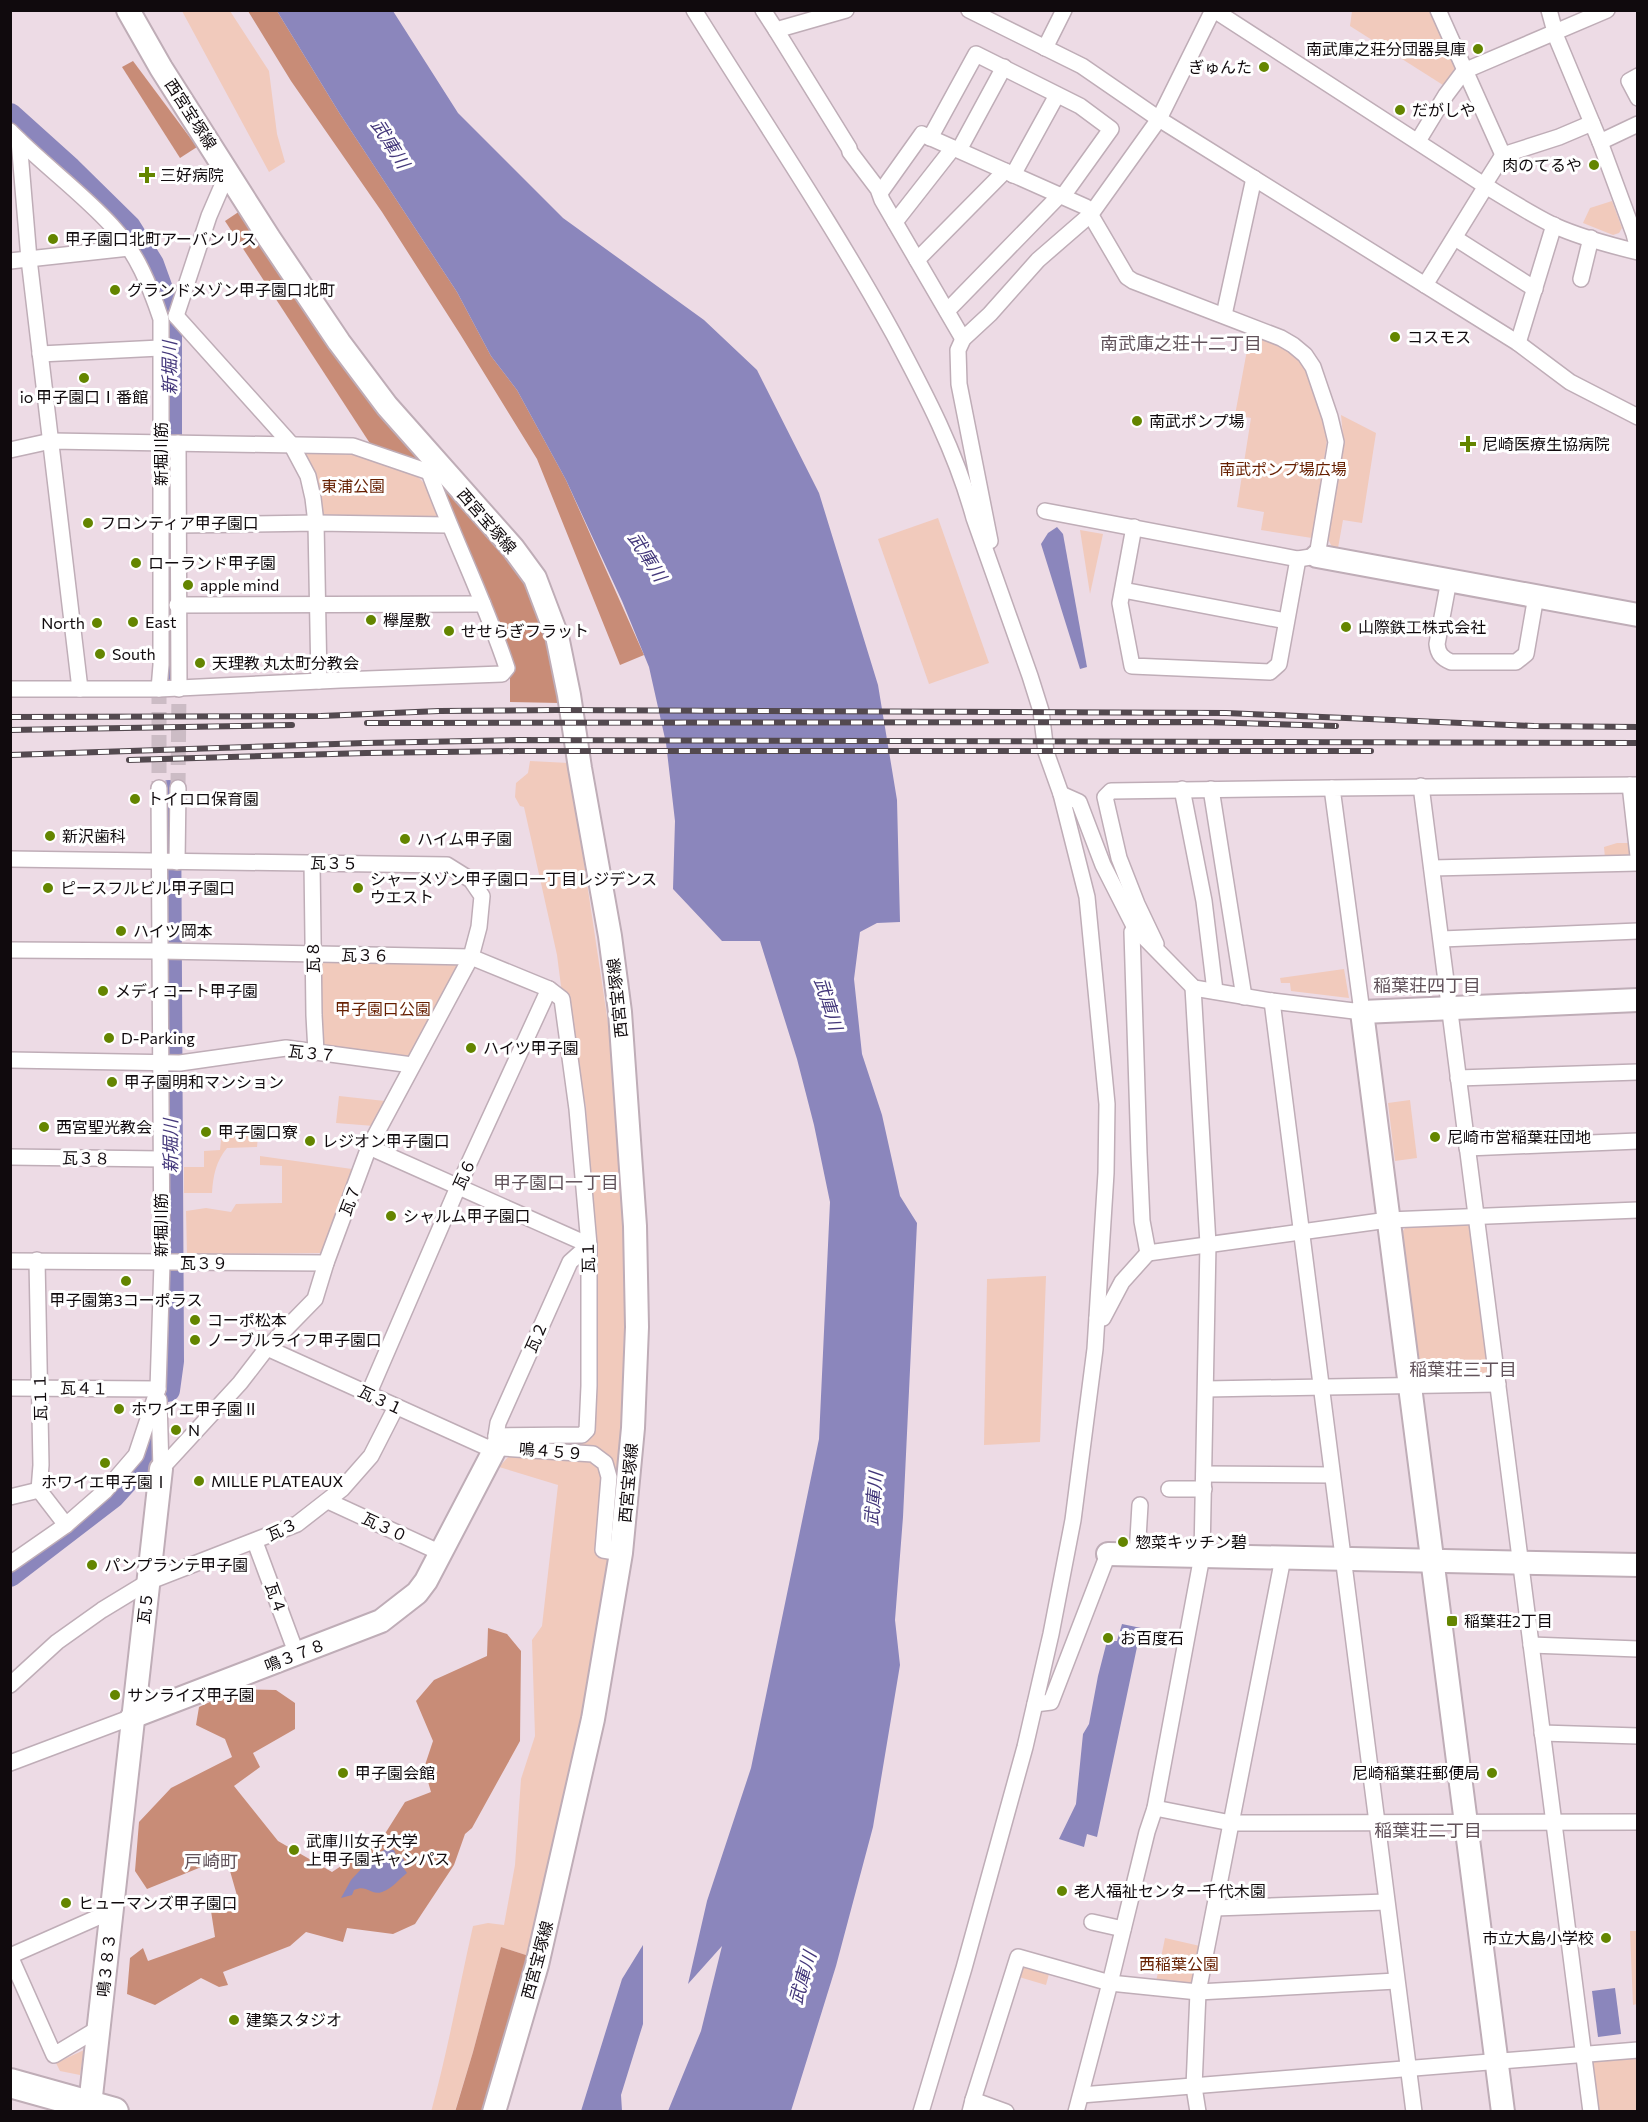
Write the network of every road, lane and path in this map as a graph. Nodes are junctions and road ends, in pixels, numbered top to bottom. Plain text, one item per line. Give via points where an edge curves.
1 (128, 10) edge
2 (694, 10) edge
3 (763, 10) edge
4 (846, 10) edge
5 (969, 10) edge
6 (1064, 10) edge
7 (1214, 10) edge
8 (1438, 10) edge
9 (1549, 10) edge
10 (1607, 10) edge
11 (805, 16) edge
12 (776, 30) junction
13 (1555, 31) junction
14 (1045, 48) junction
15 (1004, 67) junction
16 (1464, 71) junction
17 (1638, 76) edge
18 (1057, 95) junction
19 (1638, 98) edge
20 (1159, 119) junction
21 (1592, 123) junction
22 (1638, 124) edge
23 (15, 136) edge
24 (930, 138) junction
25 (1418, 141) junction
26 (1600, 142) junction
27 (956, 149) junction
28 (1503, 155) junction
29 (228, 172) junction
30 (1009, 173) junction
31 (1254, 178) junction
32 (1485, 186) junction
33 (880, 194) junction
34 (1062, 196) junction
35 (1091, 214) junction
36 (895, 222) junction
37 (1554, 225) junction
38 (1455, 238) junction
39 (1591, 238) junction
40 (129, 249) junction
41 (1638, 250) edge
42 (29, 259) junction
43 (917, 260) junction
44 (10, 261) edge
45 (1581, 279) dead end
46 (1425, 285) junction
47 (1535, 289) junction
48 (947, 311) junction
49 (1224, 315) junction
50 (169, 318) junction
51 (963, 339) junction
52 (1518, 343) junction
53 (160, 348) junction
54 (40, 354) junction
55 (1638, 417) edge
56 (51, 441) junction
57 (170, 442) junction
58 (291, 444) junction
59 (10, 450) edge
60 (432, 467) junction
61 (1045, 511) dead end
62 (316, 523) junction
63 (179, 525) junction
64 (448, 525) junction
65 (1134, 526) junction
66 (1307, 557) junction
67 (1449, 580) junction
68 (997, 581) junction
69 (1123, 590) junction
70 (1536, 596) junction
71 (177, 604) junction
72 (317, 604) junction
73 (483, 604) junction
74 (1638, 615) edge
75 (1286, 621) junction
76 (319, 681) junction
77 (10, 689) edge
78 (80, 689) junction
79 (159, 689) junction
80 (179, 689) junction
81 (1634, 785) edge
82 (1421, 786) junction
83 (159, 788) tunnel mouth
84 (178, 788) tunnel mouth
85 (1332, 788) junction
86 (1182, 789) junction
87 (1211, 789) junction
88 (1061, 794) junction
89 (1638, 856) edge
90 (10, 859) edge
91 (169, 861) junction
92 (312, 862) junction
93 (1638, 863) edge
94 (1432, 868) junction
95 (482, 896) joint
96 (1135, 928) junction
97 (1638, 931) edge
98 (1442, 939) junction
99 (10, 950) edge
100 (167, 951) junction
101 (313, 954) junction
102 (1161, 954) junction
103 (471, 957) junction
104 (1193, 987) junction
105 (549, 989) junction
106 (1215, 991) junction
107 (1244, 997) junction
108 (1638, 1000) edge
109 (1272, 1001) junction
110 (1450, 1008) junction
111 (1362, 1012) junction
112 (316, 1052) junction
113 (10, 1060) edge
114 (168, 1062) junction
115 (412, 1065) junction
116 (1638, 1072) edge
117 (1458, 1078) junction
118 (1638, 1141) edge
119 (369, 1148) junction
120 (1467, 1148) junction
121 (10, 1157) edge
122 (161, 1159) junction
123 (458, 1187) junction
124 (1638, 1210) edge
125 (1476, 1216) junction
126 (1388, 1220) junction
127 (1301, 1233) junction
128 (1209, 1244) junction
129 (589, 1245) junction
130 (1148, 1253) junction
131 (37, 1260) junction
132 (10, 1261) edge
133 (169, 1263) junction
134 (326, 1263) junction
135 (1097, 1318) junction
136 (267, 1348) junction
137 (1498, 1384) junction
138 (1409, 1386) junction
139 (1321, 1387) junction
140 (10, 1388) edge
141 (39, 1388) junction
142 (158, 1389) junction
143 (1206, 1389) junction
144 (369, 1393) junction
145 (396, 1407) junction
146 (496, 1441) junction
147 (161, 1469) junction
148 (1332, 1474) junction
149 (1204, 1482) junction
150 (1169, 1489) dead end
151 (39, 1490) junction
152 (10, 1497) edge
153 (328, 1501) junction
154 (1140, 1506) dead end
155 (66, 1525) junction
156 (255, 1542) junction
157 (441, 1553) junction
158 (621, 1553) junction
159 (1108, 1554) joint
160 (1137, 1555) junction
161 (1202, 1556) junction
162 (1283, 1558) junction
163 (1342, 1558) junction
164 (1431, 1561) junction
165 (1520, 1563) junction
166 (10, 1564) edge
167 (1638, 1565) edge
168 (148, 1582) junction
169 (1531, 1645) junction
170 (1638, 1649) edge
171 (297, 1655) junction
172 (10, 1685) edge
173 (1035, 1704) junction
174 (132, 1717) junction
175 (1542, 1733) junction
176 (1638, 1736) edge
177 (10, 1763) edge
178 (1155, 1808) junction
179 (1638, 1822) edge
180 (1231, 1823) junction
181 (1466, 1823) junction
182 (1377, 1824) junction
183 (1555, 1824) junction
184 (1386, 1902) junction
185 (1215, 1908) junction
186 (112, 1911) junction
187 (1092, 1922) dead end
188 (1123, 1929) junction
189 (10, 1956) edge
190 (1396, 1981) junction
191 (1110, 1983) junction
192 (1198, 1992) junction
193 (99, 2028) junction
194 (1638, 2050) edge
195 (1583, 2055) junction
196 (1496, 2063) junction
197 (1408, 2070) junction
198 (10, 2083) edge
199 (1194, 2087) junction
200 (1081, 2096) junction
201 (10, 2103) edge
202 (972, 2106) edge
203 (96, 2110) edge
204 (42, 2112) edge
205 (494, 2112) edge
206 (921, 2112) edge
207 (1006, 2112) edge
208 (1076, 2112) edge
209 (1198, 2112) edge
210 (1414, 2112) edge
211 (1503, 2112) edge
212 (1591, 2112) edge

1 - 29 street, 西宮宝塚線
2 - 68 street via 861,275 923,389 949,443
3 - 12 street
4 - 11 street
5 - 14 street
6 - 14 street
7 - 20 street
7 - 25 street
8 - 16 street
9 - 13 street
10 - 13 street
11 - 12 street
12 - 33 street
13 - 16 street
13 - 21 street
14 - 20 street via 1082,66
15 - 18 street
15 - 24 street via 976,54
15 - 27 street
16 - 25 street
16 - 28 street
17 - 19 street via 1629,81
18 - 30 street
18 - 34 street via 1080,105 1111,129
20 - 31 street
20 - 35 street
21 - 26 street
21 - 28 street
22 - 26 street
23 - 40 street, 新堀川筋 via 112,226
23 - 42 street
24 - 27 street
24 - 33 street via 922,134
25 - 32 street
26 - 41 street
27 - 30 street
27 - 36 street
28 - 32 street
29 - 50 street
29 - 60 street, 西宮宝塚線 via 339,342
30 - 34 street
30 - 43 street
31 - 46 street
31 - 49 street
32 - 37 street
32 - 38 street
33 - 36 street
34 - 35 street via 1086,207
34 - 48 street
35 - 49 street via 1127,277
35 - 51 street via 1038,260
36 - 43 street
37 - 39 street
37 - 47 street
38 - 46 street
38 - 47 street
39 - 41 street
39 - 45 street
40 - 42 street
40 - 50 street, 新堀川筋
42 - 44 street
42 - 54 street
43 - 48 street
46 - 52 street
47 - 52 street
48 - 51 street
49 - 66 street via 1293,345 1305,355 1316,376 1336,442
50 - 53 street, 新堀川筋
50 - 58 street
51 - 68 street via 957,350 959,384
52 - 55 street via 1570,382
53 - 54 street
53 - 57 street, 新堀川筋
54 - 56 street
56 - 57 street
56 - 59 street
56 - 78 street
57 - 58 street
57 - 63 street
57 - 79 street, 新堀川筋
58 - 60 street via 354,446
58 - 62 street via 308,476
60 - 64 street
60 - 158 street, 西宮宝塚線 via 507,541 535,578 557,636 570,695 620,1012 635,1226 634,1406
61 - 65 street
62 - 63 street
62 - 64 street
62 - 72 street
63 - 71 street
64 - 73 street
65 - 66 street
65 - 69 street
66 - 67 street
66 - 75 street
67 - 70 street
67 - 70 street via 1437,650 1451,662 1516,662 1526,654
68 - 88 street via 1041,711 1046,752
69 - 75 street
69 - 75 street via 1120,603 1132,666 1270,672 1279,664
70 - 74 street
71 - 72 street
71 - 80 street
72 - 73 street
72 - 76 street
73 - 76 street via 507,668 501,674
76 - 80 street
77 - 78 street
78 - 79 street
79 - 80 street
81 - 82 street
81 - 89 street
82 - 85 street
82 - 94 street
83 - 91 street, 新堀川筋
84 - 91 street
85 - 87 street
85 - 111 street
86 - 87 street
86 - 102 street via 1111,790 1105,796 1119,858
86 - 106 street via 1204,901
87 - 107 street
88 - 96 street via 1079,802 1103,865
88 - 135 street via 1087,897 1107,1104
90 - 91 street, 瓦３５
91 - 92 street, 瓦３５
91 - 100 street, 新堀川筋
92 - 95 street, 瓦３５ via 447,865 471,880
92 - 101 street, 瓦８
93 - 94 street
94 - 98 street
95 - 103 street, 瓦７
96 - 102 street
96 - 130 street via 1132,932 1138,1142 1142,1221
97 - 98 street
98 - 110 street
99 - 100 street, 瓦３６
100 - 101 street, 瓦３６
100 - 114 street, 新堀川筋
101 - 103 street, 瓦３６
101 - 112 street, 瓦８
102 - 104 street
103 - 105 street, 瓦３６
103 - 115 street, 瓦７
104 - 106 street
104 - 128 street
105 - 123 street, 瓦６
105 - 129 street, 瓦１ via 562,999
106 - 107 street
107 - 109 street
108 - 110 street
109 - 111 street
109 - 127 street
110 - 111 street
110 - 117 street
111 - 126 street
112 - 114 street, 瓦３７ via 286,1048
112 - 115 street, 瓦３７
113 - 114 street, 瓦３７
114 - 122 street, 新堀川筋
115 - 119 street, 瓦７
116 - 117 street
117 - 120 street
118 - 120 street
119 - 123 street
119 - 134 street, 瓦７
120 - 125 street
121 - 122 street, 瓦３８
122 - 133 street, 新堀川筋
123 - 129 street
123 - 144 street, 瓦６
124 - 125 street
125 - 126 street
125 - 137 street
126 - 127 street
126 - 138 street
127 - 128 street
127 - 139 street
128 - 130 street
128 - 143 street
129 - 146 street, 瓦２ via 570,1262 498,1423
129 - 146 street, 瓦１ via 587,1430 582,1435
130 - 135 street via 1122,1282 1108,1312
131 - 132 street, 瓦３９
131 - 133 street, 瓦３９
131 - 141 street, 瓦１１
133 - 134 street, 瓦３９
133 - 142 street, 新堀川筋
134 - 136 street, 瓦７ via 315,1299
135 - 173 street via 1073,1520
136 - 144 street, 瓦３１
136 - 147 street, 瓦７
137 - 138 street
137 - 165 street
138 - 139 street
138 - 164 street
139 - 143 street
139 - 148 street
140 - 141 street, 瓦４１
141 - 142 street, 瓦４１
141 - 151 street, 瓦１１
142 - 147 street, 瓦５
142 - 155 street, 新堀川筋 via 136,1455 105,1491
143 - 149 street
144 - 145 street, 瓦３１
145 - 146 street, 瓦３１ via 486,1447
145 - 153 street, 瓦３ via 371,1456
146 - 157 street, 鳴３７８
146 - 158 street, 鳴４５９ via 593,1454 605,1463 609,1477 603,1550
147 - 168 street, 瓦５
148 - 149 street
148 - 163 street
149 - 150 street
149 - 161 street
151 - 152 street
151 - 155 street
153 - 156 street, 瓦３ via 297,1524
153 - 157 street, 瓦３０
154 - 160 street
155 - 166 street, 新堀川筋
156 - 168 street, 瓦３
156 - 171 street, 瓦４
157 - 171 street, 鳴３７８ via 417,1593 381,1621
158 - 205 street, 西宮宝塚線 via 578,1788 537,1965
159 - 160 street
159 - 173 street via 1051,1702
160 - 161 street
161 - 162 street
161 - 178 street
162 - 163 street
162 - 180 street
163 - 164 street
163 - 182 street
164 - 165 street
164 - 181 street
165 - 167 street
165 - 169 street
168 - 172 street, 瓦３ via 57,1642
168 - 174 street, 瓦５
169 - 170 street
169 - 175 street
171 - 174 street, 鳴３７８
173 - 206 street
174 - 177 street, 鳴３７８
174 - 186 street, 鳴３８３
175 - 176 street
175 - 183 street
178 - 180 street
178 - 188 street
179 - 183 street
180 - 182 street
180 - 185 street
181 - 182 street
181 - 183 street
181 - 196 street
182 - 184 street
183 - 195 street
184 - 185 street
184 - 190 street
185 - 192 street
186 - 189 street
186 - 193 street, 鳴３８３
187 - 188 street
188 - 191 street
189 - 193 street via 54,2055
190 - 192 street
190 - 197 street
191 - 192 street
191 - 200 street
191 - 202 street via 1018,1958
192 - 199 street
193 - 203 street, 鳴３８３
194 - 195 street
195 - 196 street
195 - 212 street
196 - 197 street
196 - 211 street
197 - 199 street
197 - 210 street
198 - 203 highway
199 - 200 street
199 - 209 street
200 - 208 street
201 - 204 highway
202 - 207 street

